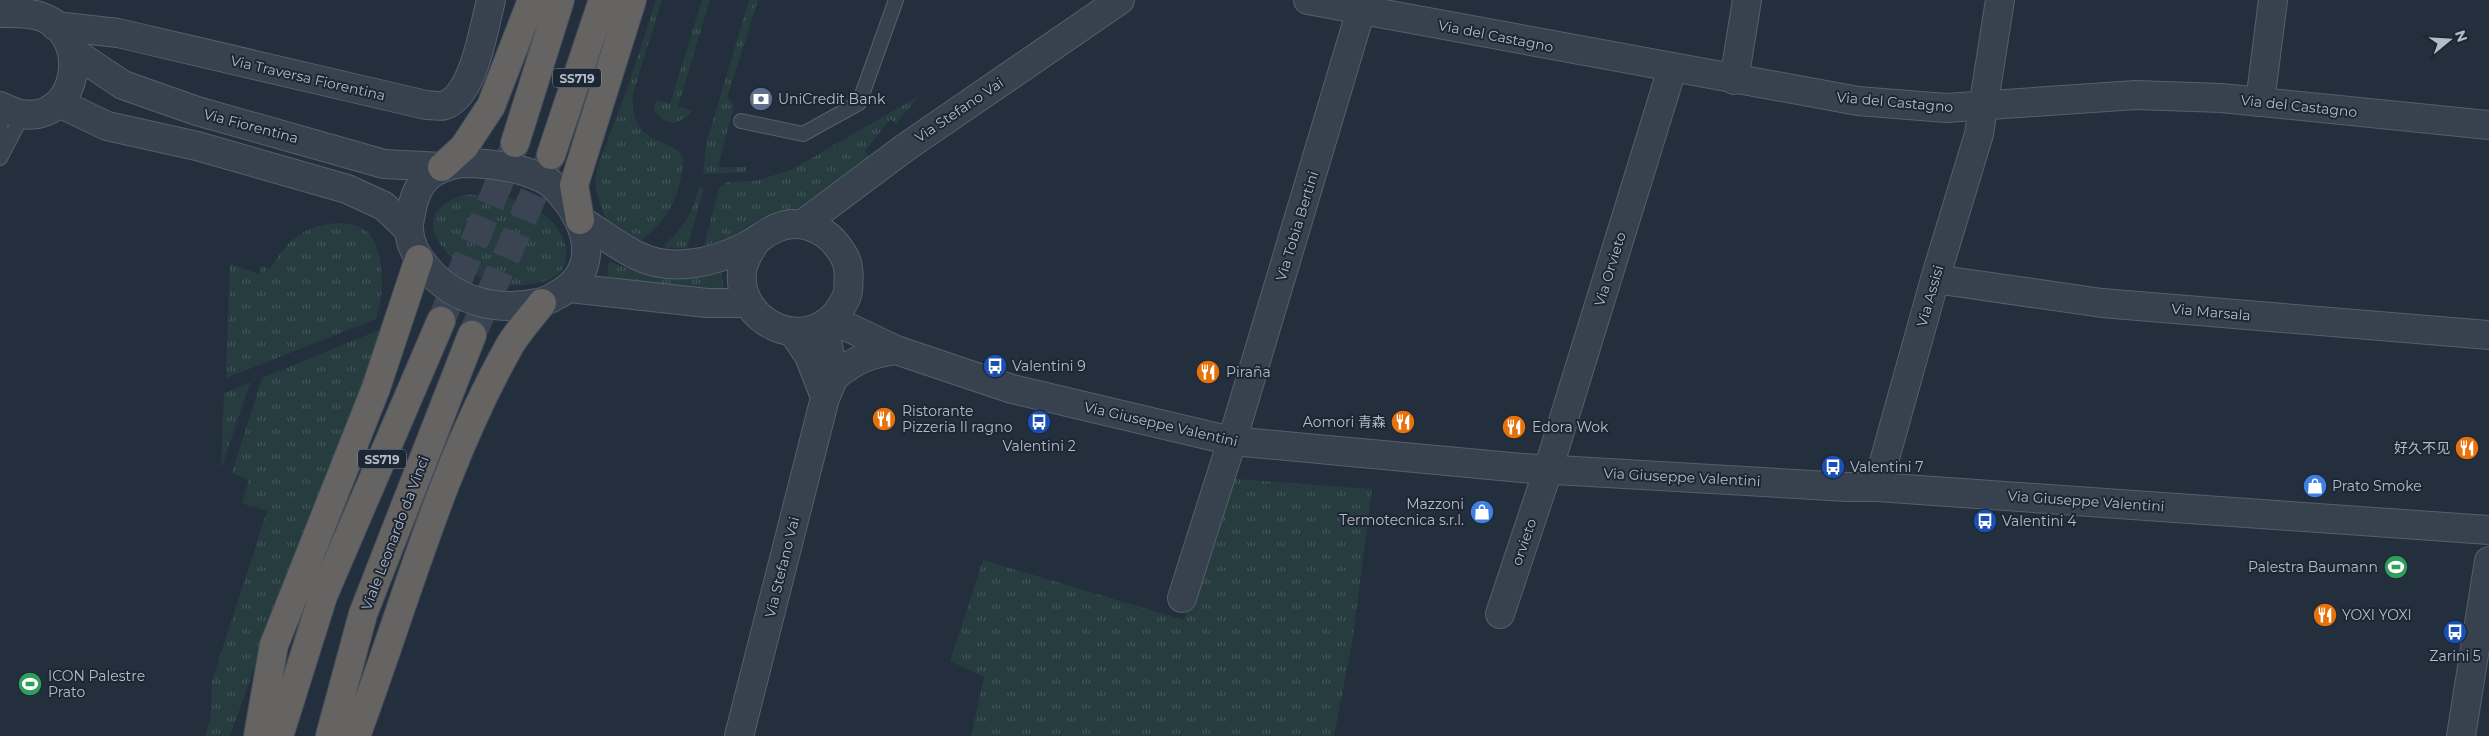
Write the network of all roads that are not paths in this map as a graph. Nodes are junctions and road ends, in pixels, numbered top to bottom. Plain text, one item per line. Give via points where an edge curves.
1 (491, 0) edge
2 (532, 0) edge
3 (560, 0) edge
4 (603, 0) edge
5 (632, 0) edge
6 (896, 0) edge
7 (1119, 0) edge
8 (1308, 0) edge
9 (1747, 0) edge
10 (2000, 0) edge
11 (2273, 0) edge
12 (1363, 5) edge
13 (0, 13) edge
14 (55, 26) junction
15 (72, 51) junction
16 (1672, 69) junction
17 (1734, 80) junction
18 (2260, 102) junction
19 (59, 103) junction
20 (1984, 106) junction
21 (8, 115) edge
22 (741, 121) dead end
23 (2489, 125) edge
24 (515, 143) tunnel mouth
25 (1, 154) edge
26 (551, 155) tunnel mouth
27 (442, 167) junction
28 (580, 220) junction
29 (804, 224) junction
30 (408, 229) junction
31 (756, 241) junction
32 (419, 259) junction
33 (1935, 279) junction
34 (570, 288) junction
35 (847, 294) junction
36 (542, 303) junction
37 (748, 303) junction
38 (441, 321) tunnel mouth
39 (827, 322) junction
40 (793, 332) junction
41 (472, 335) tunnel mouth
42 (2489, 335) edge
43 (892, 348) junction
44 (830, 387) junction
45 (1232, 442) junction
46 (1548, 470) junction
47 (1877, 487) junction
48 (2489, 530) edge
49 (2489, 561) edge
50 (1182, 598) dead end
51 (1500, 614) dead end
52 (274, 645) junction
53 (242, 736) edge
54 (258, 736) edge
55 (279, 736) edge
56 (330, 736) edge
57 (356, 736) edge
58 (739, 736) edge
59 (2461, 736) edge

1 - 14 street, Via Traversa Fiorentina via 471,72 461,94 445,105 426,106 118,33
2 - 27 highway via 491,106 464,147
3 - 24 highway, SS719
4 - 26 highway, SS719
5 - 28 highway via 574,185
6 - 22 lane via 859,103 803,134
7 - 29 street, Via Stefano Vai via 906,147
8 - 12 street, Via del Castagno
9 - 17 street
10 - 20 street, Via Assisi
11 - 18 street
12 - 16 street, Via del Castagno
12 - 45 street, Via Tobia Bertini
13 - 14 street, Via Fiorentina via 43,17
14 - 15 street, Via Fiorentina via 68,38
15 - 19 street, Via Fiorentina via 73,76
15 - 27 street, Via Fiorentina via 123,85 197,111 384,164
16 - 17 street, Via del Castagno
16 - 46 street, Via Orvieto
17 - 20 street, Via del Castagno via 1858,102 1946,108
18 - 20 street, Via del Castagno via 2136,95
18 - 23 street, Via del Castagno
19 - 21 street via 42,112
19 - 30 street via 107,126 197,146 346,189 384,206
20 - 33 street, Via Assisi via 1979,134
21 - 25 lane
21 - 25 lane
27 - 28 street via 479,163 543,178 562,194
27 - 30 street via 426,179 415,195
28 - 31 street via 638,256 666,264 723,257
28 - 34 street via 586,239 586,261 579,278
29 - 31 street via 786,224 770,230
29 - 35 street via 821,230 836,242 850,276
30 - 32 street
31 - 37 street via 742,271 742,288
32 - 36 street via 439,283 481,303 521,307
32 - 52 highway via 382,370
33 - 42 street, Via Marsala via 2102,302
33 - 47 street, Via Assisi
34 - 36 street
34 - 37 street via 707,304
35 - 39 street via 841,308
35 - 43 street
36 - 57 highway via 511,344 440,498
37 - 40 street via 759,318 775,328
38 - 55 highway, SS719 via 323,596
39 - 40 street via 809,330
39 - 43 street, Via Giuseppe Valentini
39 - 44 street, Via Stefano Vai
40 - 44 street
41 - 56 highway, Viale Leonardo da Vinci / SS719 via 363,614
43 - 44 street via 852,362
43 - 45 street, Via Giuseppe Valentini via 1012,389
44 - 58 street, Via Stefano Vai
45 - 46 street, Via Giuseppe Valentini
45 - 50 street, Via Tobia Bertini
46 - 47 street, Via Giuseppe Valentini
46 - 51 street, orvieto
47 - 48 street, Via Giuseppe Valentini
49 - 59 street
52 - 53 highway
52 - 54 highway

